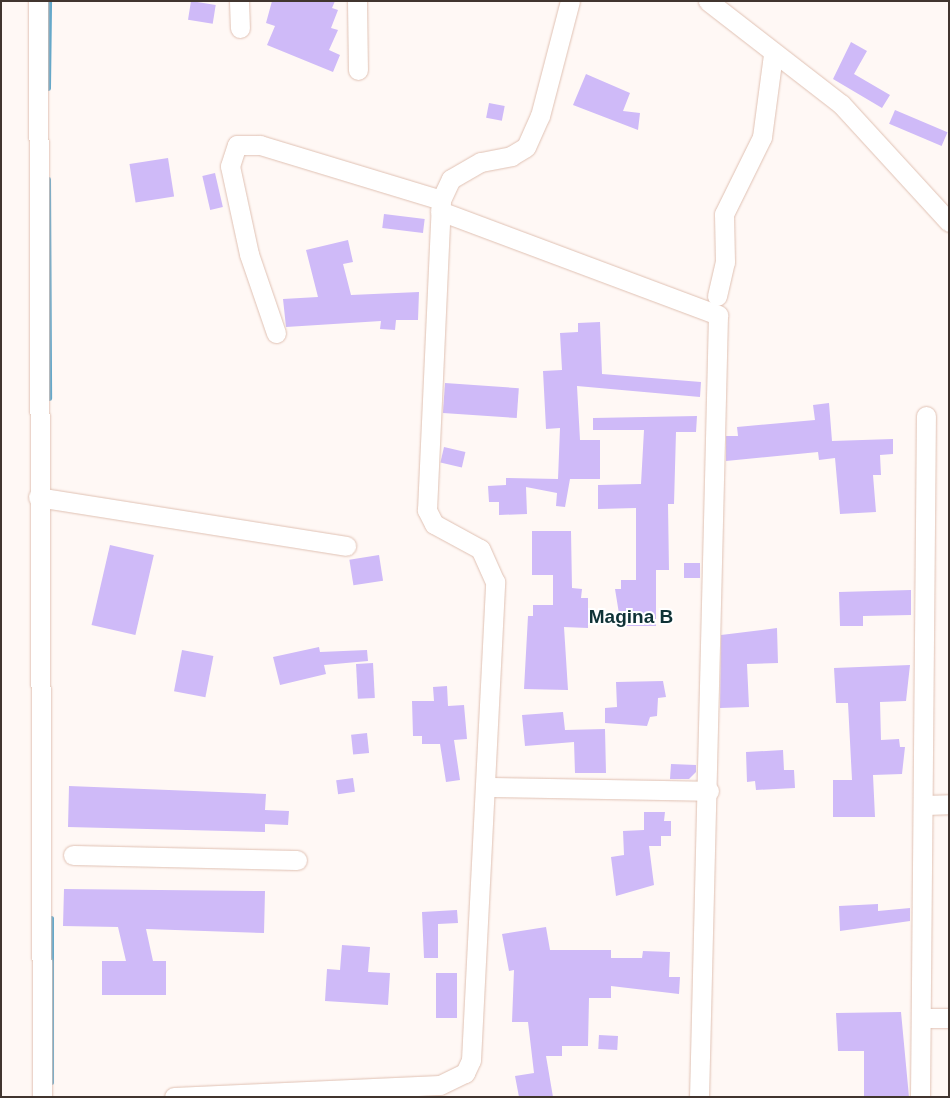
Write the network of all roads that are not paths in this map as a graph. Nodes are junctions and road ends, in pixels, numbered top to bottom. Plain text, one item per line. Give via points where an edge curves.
1 (38, 1) edge
2 (239, 1) edge
3 (357, 1) edge
4 (570, 1) edge
5 (708, 1) edge
6 (240, 28) dead end
7 (773, 54) junction
8 (358, 70) dead end
9 (441, 206) junction
10 (949, 222) edge
11 (717, 296) dead end
12 (276, 333) dead end
13 (926, 416) dead end
14 (38, 497) junction
15 (346, 546) dead end
16 (488, 786) junction
17 (709, 791) junction
18 (949, 804) edge
19 (924, 805) junction
20 (42, 854) junction
21 (297, 860) dead end
22 (921, 1018) junction
23 (949, 1018) edge
24 (440, 1091) edge
25 (42, 1097) edge
26 (174, 1097) edge
27 (699, 1097) edge
28 (920, 1097) edge

1 - 14 street
2 - 6 street
3 - 8 street
4 - 9 street via 540,116 526,148 511,156 481,162 451,179
5 - 7 street
7 - 10 street via 841,104
7 - 11 street via 762,137 724,214 725,262
9 - 12 street via 260,145 237,145 230,166 250,254
9 - 16 street via 427,510 434,524 480,549 496,582
9 - 17 street via 718,315
13 - 19 street
14 - 15 street
14 - 20 street
16 - 17 street
16 - 24 street via 474,1044 465,1072
17 - 27 street
18 - 19 street
19 - 22 street
20 - 21 street
20 - 25 street
22 - 23 street
22 - 28 street
24 - 26 street

